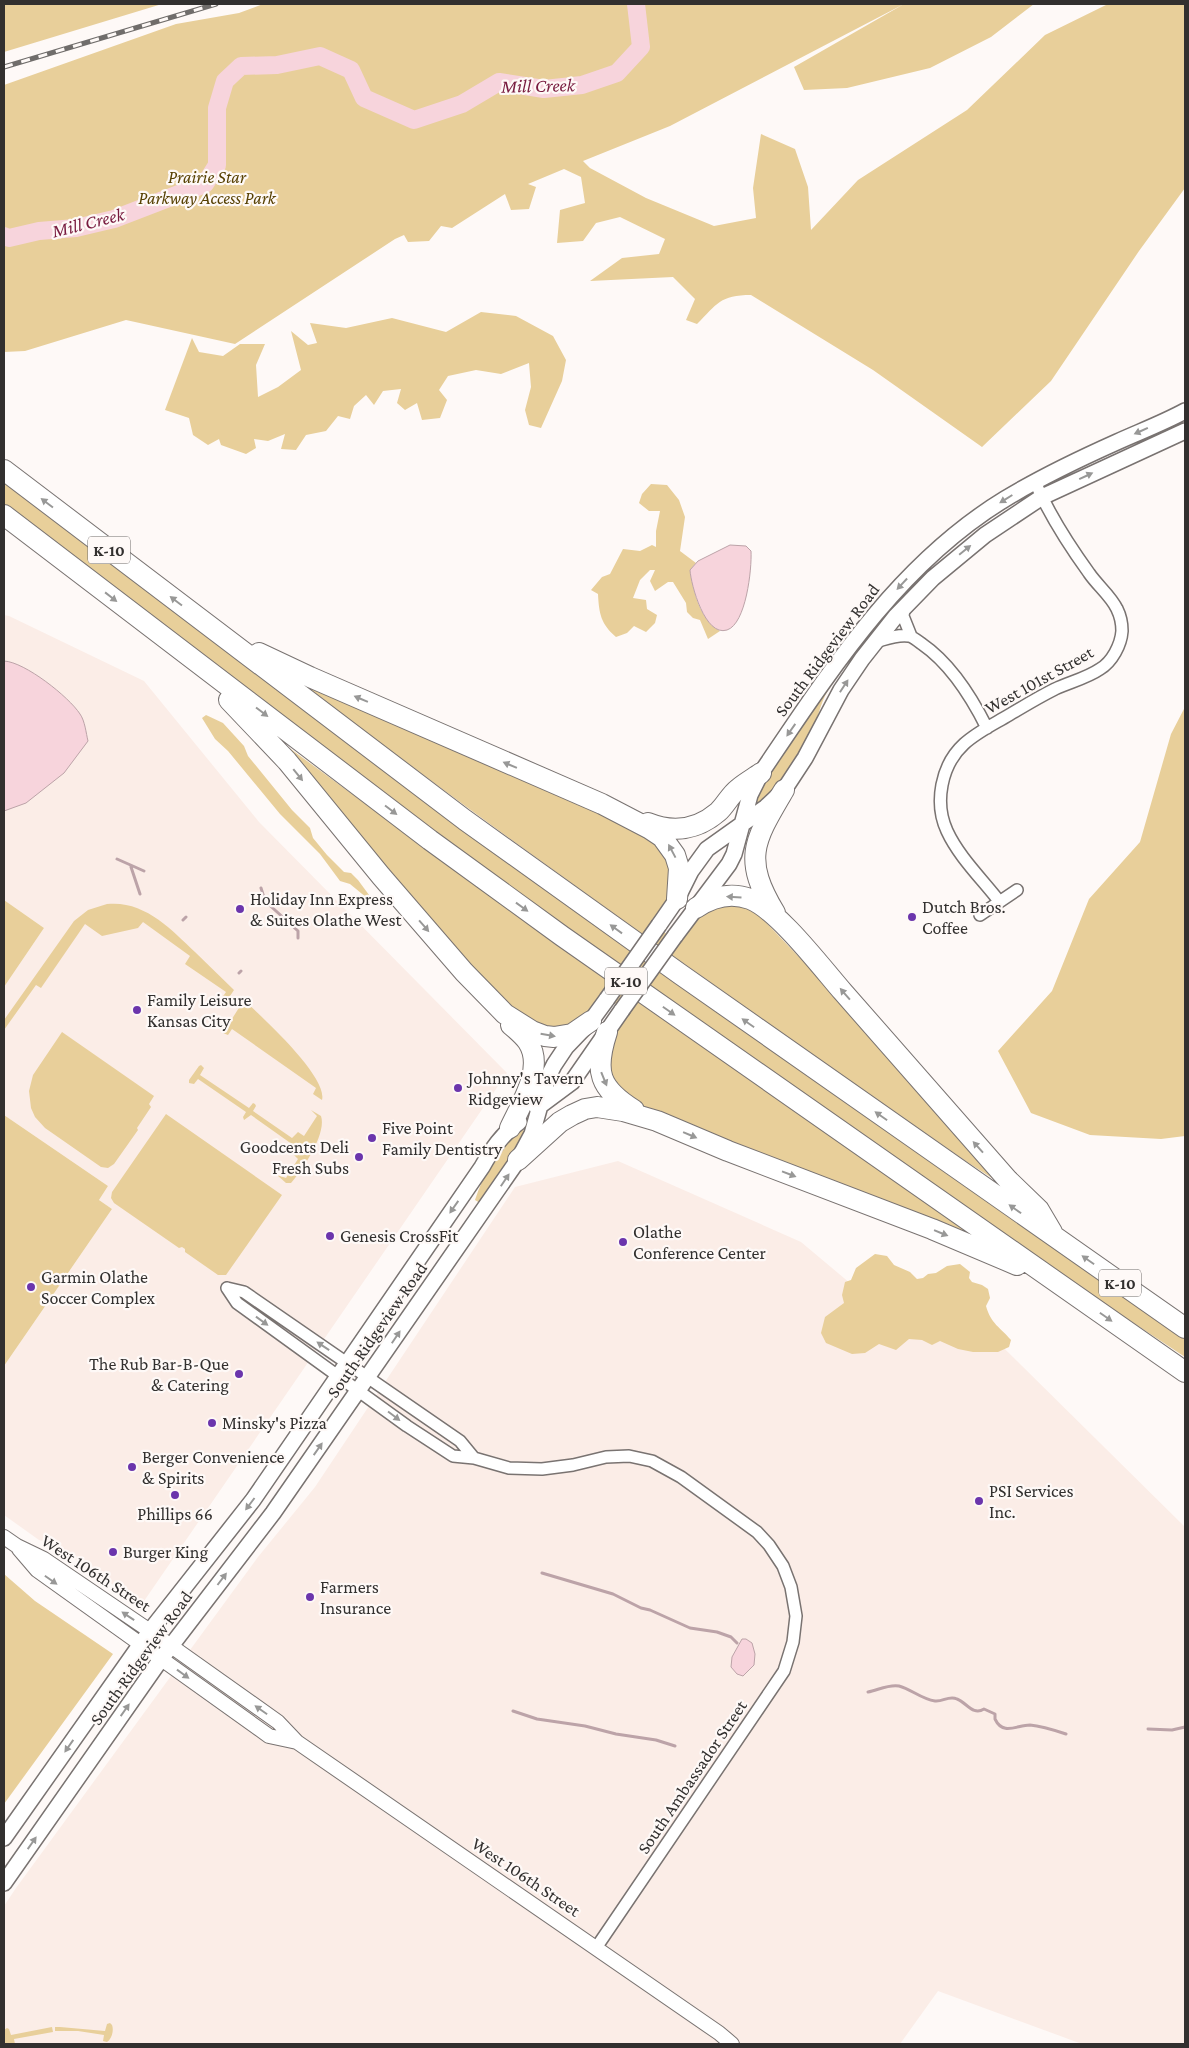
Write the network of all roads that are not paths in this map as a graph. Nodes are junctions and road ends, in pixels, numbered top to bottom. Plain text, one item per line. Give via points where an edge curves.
1 (1185, 411) edge
2 (1185, 431) edge
3 (4, 470) edge
4 (1035, 482) junction
5 (1042, 497) junction
6 (4, 515) edge
7 (882, 604) junction
8 (904, 608) junction
9 (888, 627) junction
10 (215, 631) junction
11 (911, 636) junction
12 (875, 642) junction
13 (209, 672) junction
14 (987, 728) junction
15 (761, 773) junction
16 (784, 790) junction
17 (602, 804) junction
18 (742, 824) junction
19 (1017, 890) dead end
20 (677, 899) junction
21 (999, 901) junction
22 (696, 908) junction
23 (980, 915) dead end
24 (788, 930) junction
25 (505, 1014) junction
26 (599, 1027) junction
27 (539, 1107) junction
28 (658, 1121) junction
29 (510, 1128) junction
30 (518, 1160) junction
31 (1054, 1237) junction
32 (1051, 1279) junction
33 (1185, 1328) edge
34 (346, 1362) junction
35 (1185, 1372) edge
36 (337, 1375) junction
37 (368, 1377) junction
38 (359, 1390) junction
39 (474, 1458) junction
40 (4, 1537) edge
41 (16, 1546) junction
42 (150, 1631) junction
43 (141, 1644) junction
44 (171, 1646) junction
45 (161, 1659) junction
46 (297, 1742) junction
47 (4, 1838) edge
48 (4, 1883) edge
49 (596, 1948) junction
50 (732, 2044) edge

1 -> 4 main road, South Ridgeview Road
5 -> 2 main road, South Ridgeview Road
10 -> 3 highway, K-10
4 - 5 street, West 101st Street
4 -> 7 main road, South Ridgeview Road via 986,512 942,545
8 -> 5 main road, South Ridgeview Road via 969,547
5 - 14 street, West 101st Street via 1082,563 1117,609 1120,639 1113,656 1101,669 1054,690
6 -> 13 highway, K-10
7 - 9 main road
7 -> 15 main road, South Ridgeview Road
8 - 9 main road, South Ridgeview Road
8 - 11 street via 903,616
9 - 12 main road, South Ridgeview Road
17 -> 10 highway via 310,677
31 -> 10 highway, K-10 via 563,891
11 - 12 street via 896,635
11 - 14 street via 952,672
16 -> 12 main road, South Ridgeview Road via 841,690
13 -> 25 highway via 230,702 287,762 387,884
13 -> 32 highway, K-10 via 562,936
14 - 21 street, West 101st Street via 963,745 949,764 941,787 941,811 952,840
15 - 17 highway via 738,789 718,812 684,829 659,827
15 - 18 main road, South Ridgeview Road via 750,795
16 - 18 main road, South Ridgeview Road
16 - 24 highway via 759,833 754,857 756,877 774,912
20 -> 17 highway via 679,868 669,845 650,829
18 - 20 main road, South Ridgeview Road via 707,849
18 - 22 main road, South Ridgeview Road via 729,864
19 - 21 street
20 - 26 main road, South Ridgeview Road, bridge via 607,999
21 - 23 street
24 -> 22 highway via 772,914 749,899 718,897
22 - 26 main road, South Ridgeview Road, bridge via 622,1010
31 -> 24 highway via 1040,1210 1008,1180
25 -> 26 highway via 545,1036
25 - 29 highway via 529,1044 533,1062 532,1078
26 - 27 main road, South Ridgeview Road via 572,1082
26 - 27 main road, South Ridgeview Road via 566,1047 554,1065
26 -> 28 highway via 599,1058 606,1086 615,1098
27 - 29 main road, South Ridgeview Road
27 - 30 main road, South Ridgeview Road via 532,1134
28 - 30 highway via 608,1108 585,1109 560,1122
28 -> 32 highway
29 -> 34 main road, South Ridgeview Road
37 -> 30 main road, South Ridgeview Road
33 -> 31 highway, K-10
32 -> 35 highway, K-10
34 - 36 main road, South Ridgeview Road
34 -> 36 street, South Ambassador Street via 244,1292 227,1288 236,1303
34 - 37 street
36 - 38 street, South Ambassador Street
36 -> 42 main road, South Ridgeview Road via 253,1500
37 - 38 main road, South Ridgeview Road
37 - 39 street via 460,1441
38 -> 39 street, South Ambassador Street via 431,1443 453,1456
44 -> 38 main road, South Ridgeview Road via 272,1513
39 - 49 street, South Ambassador Street via 509,1468 552,1468 617,1456 640,1458 660,1465 682,1477 749,1526 769,1545 791,1587 796,1616 793,1642 777,1683
40 - 41 street, West 106th Street
42 -> 41 street, West 106th Street via 44,1559
41 -> 43 street, West 106th Street via 37,1570
42 - 43 main road, South Ridgeview Road
42 - 44 street, West 106th Street
43 - 45 street, West 106th Street
43 -> 47 main road, South Ridgeview Road
44 - 45 main road, South Ridgeview Road
46 -> 44 street, West 106th Street via 278,1722
45 -> 46 street, West 106th Street via 269,1736
48 -> 45 main road, South Ridgeview Road
46 - 49 street, West 106th Street
49 - 50 street, West 106th Street

